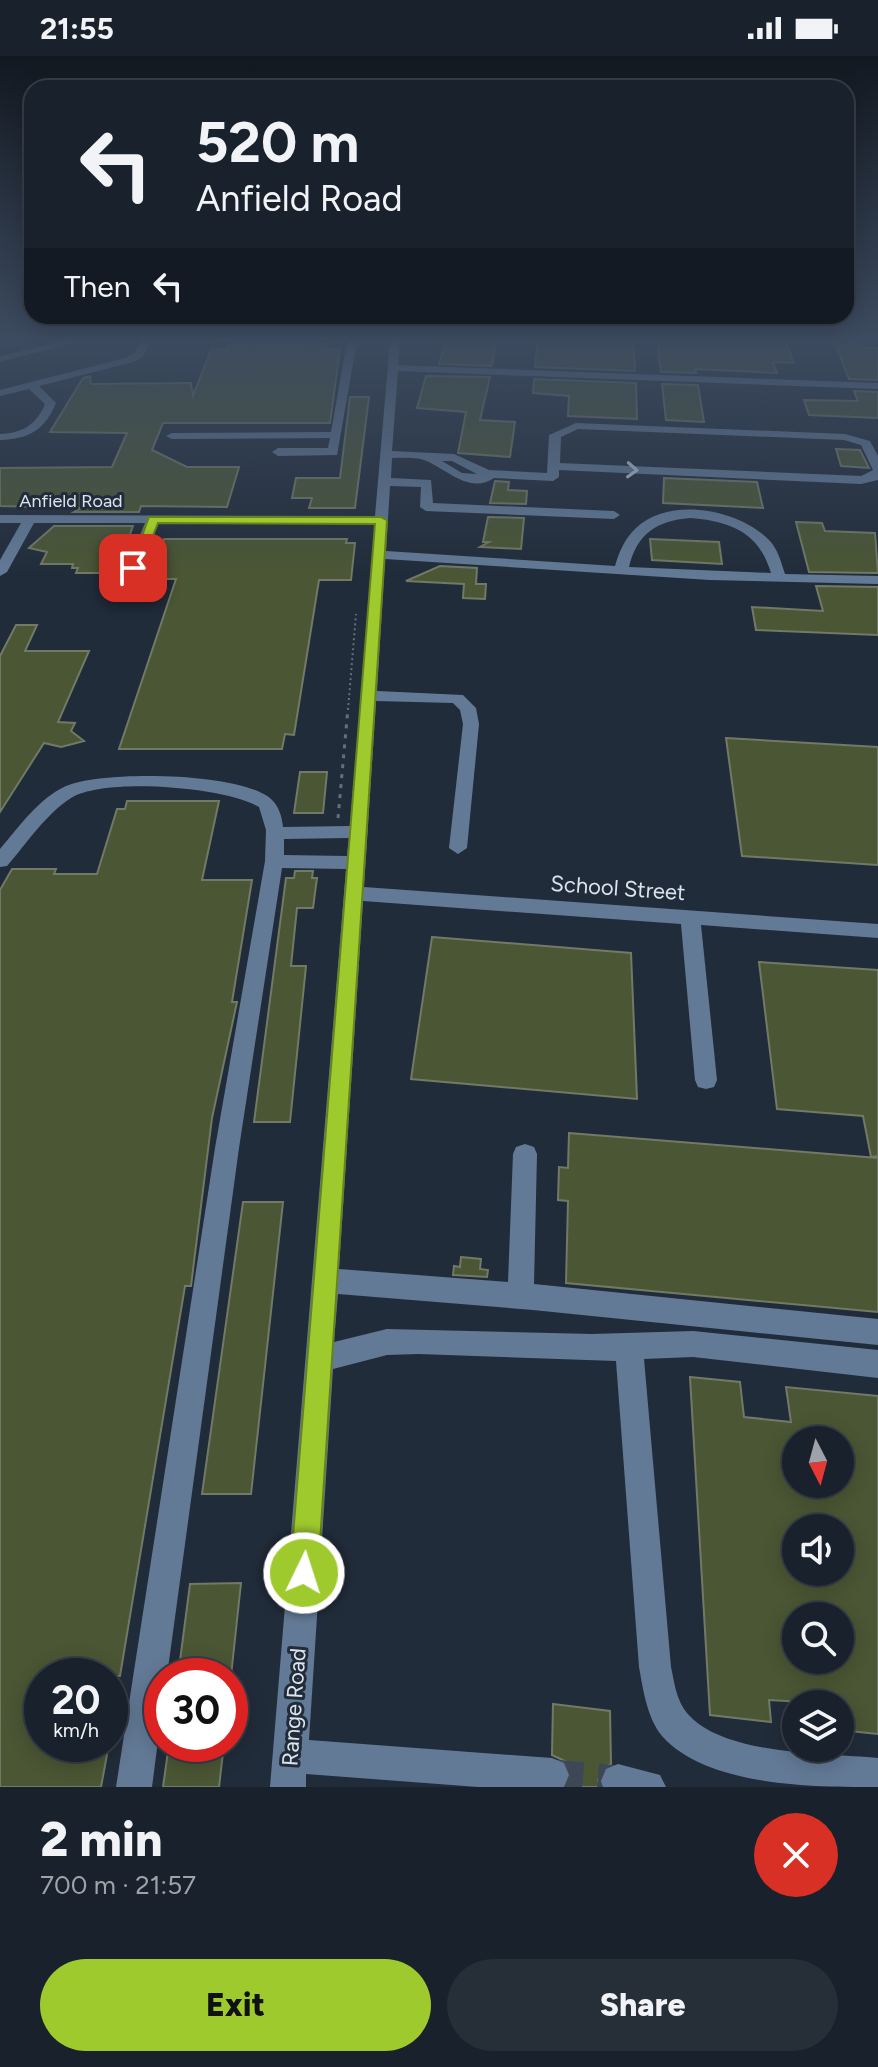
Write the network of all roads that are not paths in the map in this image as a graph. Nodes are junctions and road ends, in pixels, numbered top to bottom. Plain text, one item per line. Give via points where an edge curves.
1 (44, 416) edge
2 (339, 416) edge
3 (389, 416) edge
4 (335, 435) junction
5 (172, 436) dead end
6 (0, 437) edge
7 (278, 452) dead end
8 (386, 454) junction
9 (554, 466) junction
10 (878, 470) edge
11 (391, 482) junction
12 (614, 515) dead end
13 (0, 519) edge
14 (30, 519) junction
15 (153, 520) junction
16 (381, 520) junction
17 (379, 555) junction
18 (133, 568) dead end
19 (621, 569) junction
20 (0, 572) edge
21 (779, 577) junction
22 (878, 580) edge
23 (369, 696) junction
24 (348, 828) junction
25 (275, 833) junction
26 (458, 848) dead end
27 (0, 861) edge
28 (274, 861) junction
29 (356, 863) junction
30 (354, 893) junction
31 (690, 917) junction
32 (878, 931) edge
33 (706, 1080) dead end
34 (525, 1154) dead end
35 (326, 1281) junction
36 (521, 1295) junction
37 (878, 1332) edge
38 (629, 1347) junction
39 (320, 1359) junction
40 (878, 1364) edge
41 (290, 1772) edge
42 (552, 1775) tunnel mouth
43 (878, 1775) edge
44 (134, 1787) edge

1 - 6 street via 26,435
2 - 4 street
3 - 8 street, Range Road
4 - 5 street
4 - 7 street via 333,452
8 - 9 street via 426,456 462,478 540,481
8 - 11 street, Range Road
9 -> 10 street via 861,480 873,478
9 - 10 street via 555,435 576,426 835,436 866,443
11 - 12 street via 427,483 426,507
11 - 16 street, Range Road
13 - 14 street, Anfield Road
14 - 15 street, Anfield Road
14 - 20 street
15 - 16 street, Anfield Road
15 - 18 street
16 - 17 street, Range Road
17 - 19 street
17 - 23 street, Range Road
19 - 21 street
19 - 21 street via 627,548 645,527 693,516 730,521 750,531 767,545
21 - 22 street
23 - 24 street, Range Road
23 - 26 street via 457,698 468,708 471,724
24 - 25 street
24 - 29 street, Range Road
25 - 27 street via 262,799 226,787 88,784 60,797
25 - 28 street
28 - 29 street
28 - 44 street
29 - 30 street, Range Road
30 - 31 street, School Street
30 - 35 street, Range Road
31 - 32 street, School Street
31 - 33 street
34 - 36 street
35 - 36 street
35 - 39 street, Range Road
36 - 37 street
38 - 39 street via 387,1342
38 - 40 street via 693,1344
38 - 43 street via 655,1667 667,1712 690,1740 730,1758
39 - 41 street, Range Road
41 - 42 street

